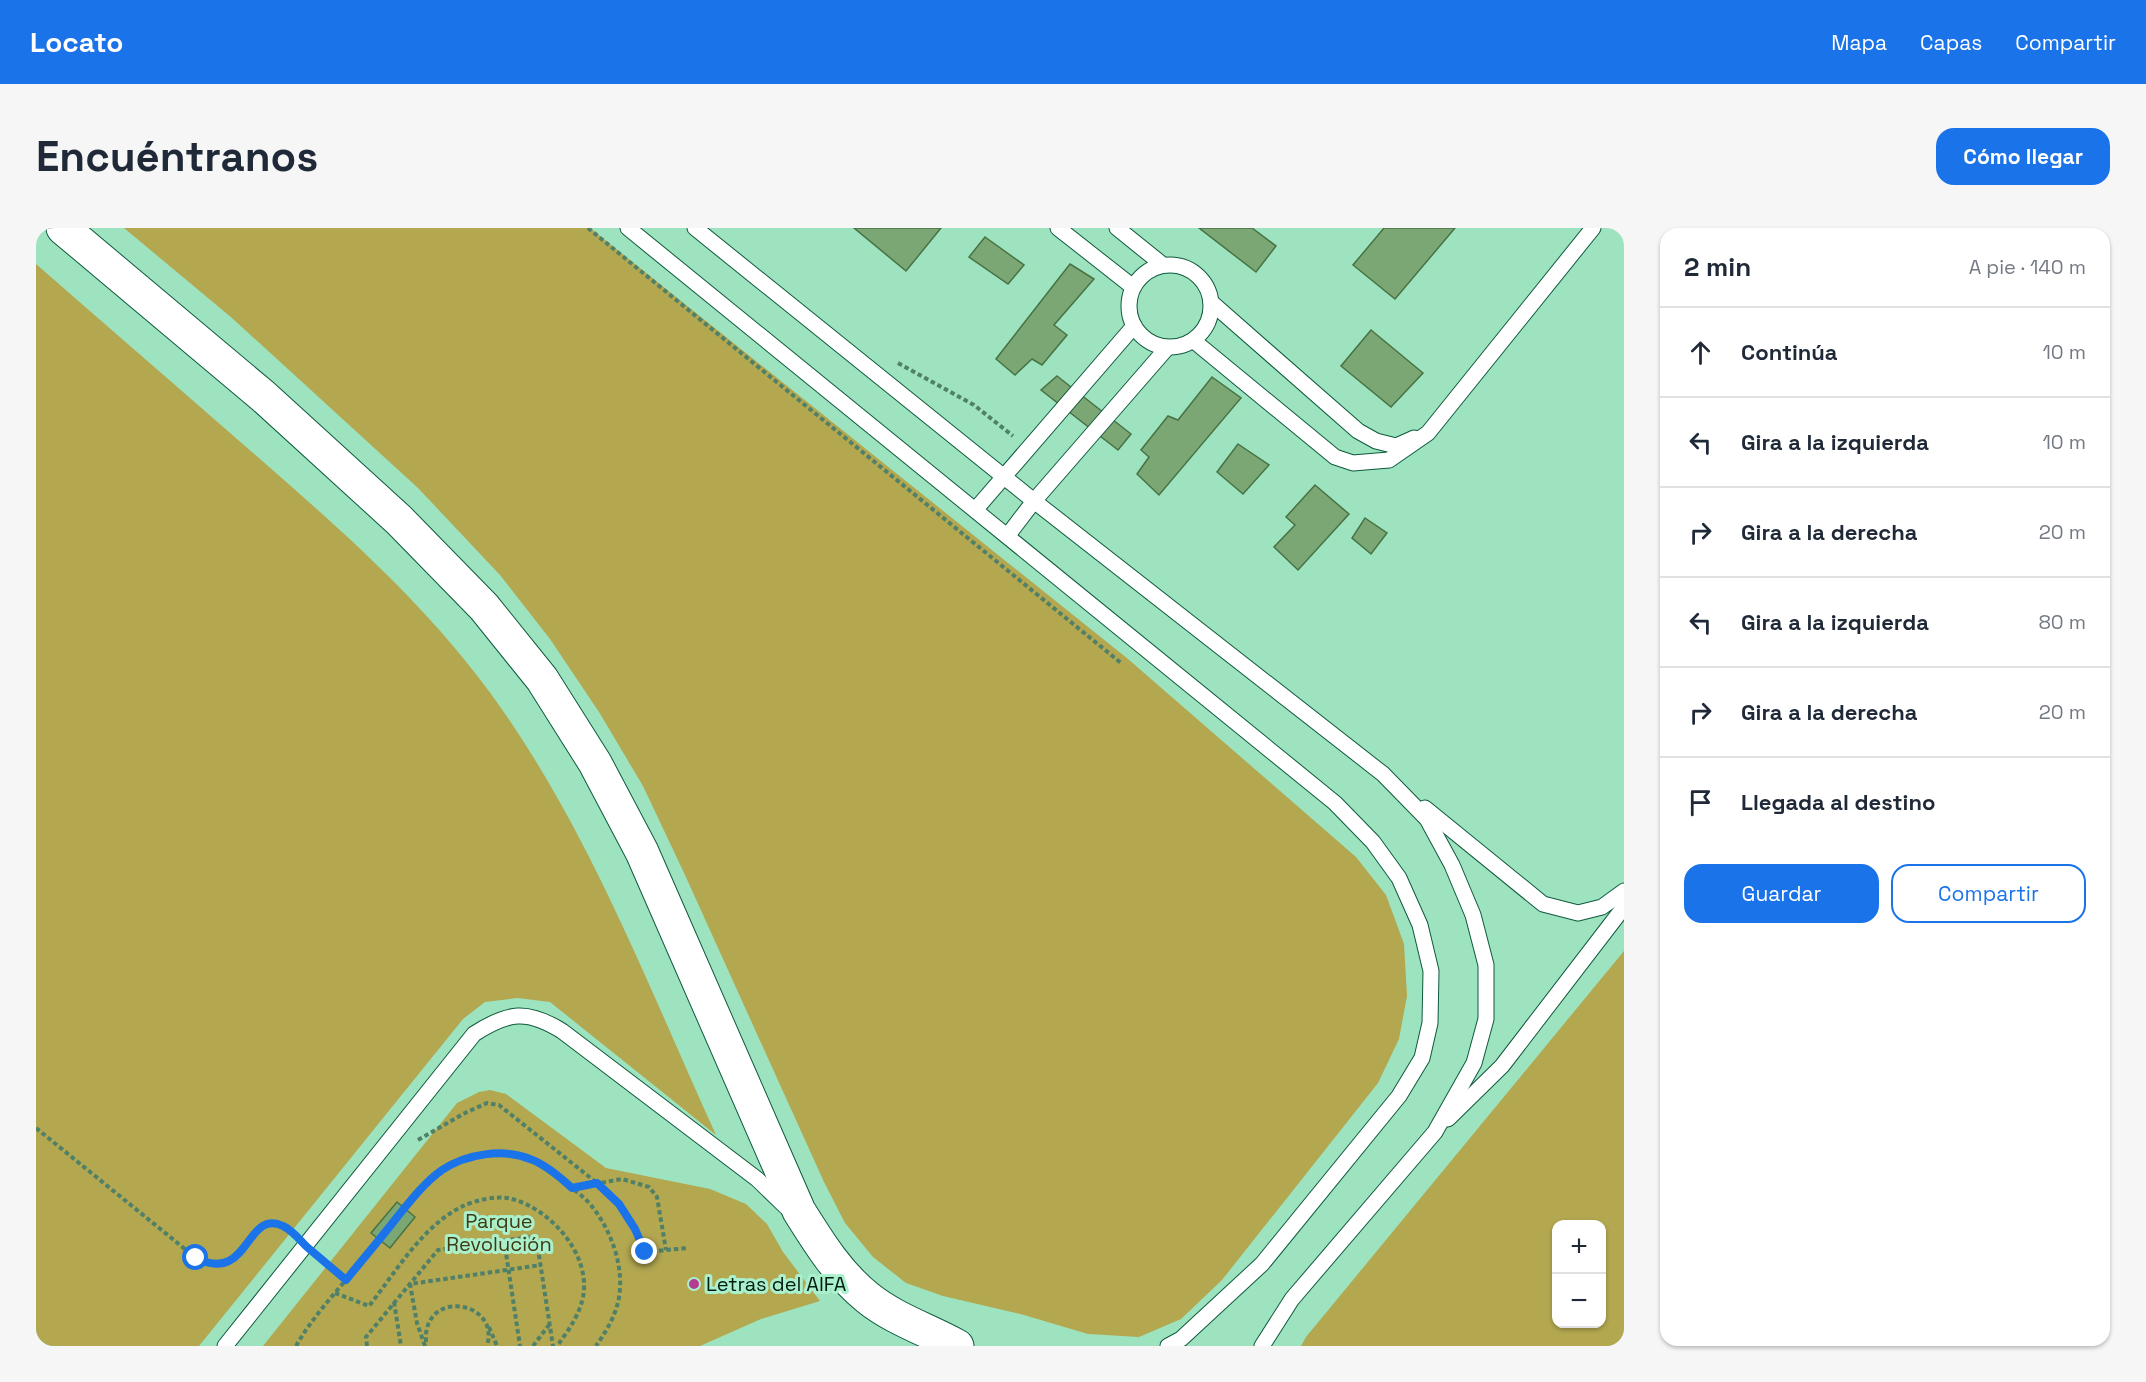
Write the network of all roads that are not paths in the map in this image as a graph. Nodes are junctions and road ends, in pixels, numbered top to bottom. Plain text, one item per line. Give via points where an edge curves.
1 (63, 228) edge
2 (628, 228) edge
3 (695, 228) edge
4 (1058, 228) edge
5 (1117, 228) edge
6 (1593, 228) edge
7 (1163, 265) junction
8 (1133, 287) junction
9 (1212, 303) junction
10 (1134, 326) junction
11 (1194, 340) junction
12 (1167, 348) junction
13 (1428, 433) junction
14 (1004, 476) junction
15 (1034, 501) junction
16 (976, 509) junction
17 (1008, 535) junction
18 (1383, 774) junction
19 (1624, 891) edge
20 (1624, 907) edge
21 (1435, 1132) junction
22 (825, 1253) junction
23 (225, 1346) edge
24 (957, 1346) edge
25 (1168, 1346) edge
26 (1262, 1346) edge

1 - 22 main road via 263,396 399,519 484,607 542,679 595,763 642,852 799,1211
2 - 16 lane
3 - 14 lane
4 - 8 lane
5 - 7 lane
6 - 13 lane
7 - 8 lane via 1151,269
7 - 9 lane via 1183,267 1201,277
8 - 10 lane via 1129,307
9 - 11 lane via 1204,331
9 - 13 lane via 1358,431 1396,446
10 - 12 lane via 1152,344
10 - 14 lane
11 - 12 lane via 1181,347
11 - 13 lane via 1335,457 1353,463 1389,460
12 - 15 lane
14 - 15 lane
14 - 16 lane
15 - 17 lane
15 - 18 lane
16 - 17 lane
17 - 25 lane via 1335,803 1373,842 1399,878 1420,925 1431,971 1430,1023 1422,1058 1399,1096 1262,1264 1181,1339
18 - 19 lane via 1543,904 1578,913 1602,908
18 - 21 lane via 1427,819 1452,865 1473,915 1486,965 1486,1019 1474,1063
20 - 21 lane via 1502,1066
21 - 26 lane via 1292,1299
22 - 23 lane via 757,1179 562,1031 530,1015 512,1017 493,1022 474,1034
22 - 24 main road via 869,1299

